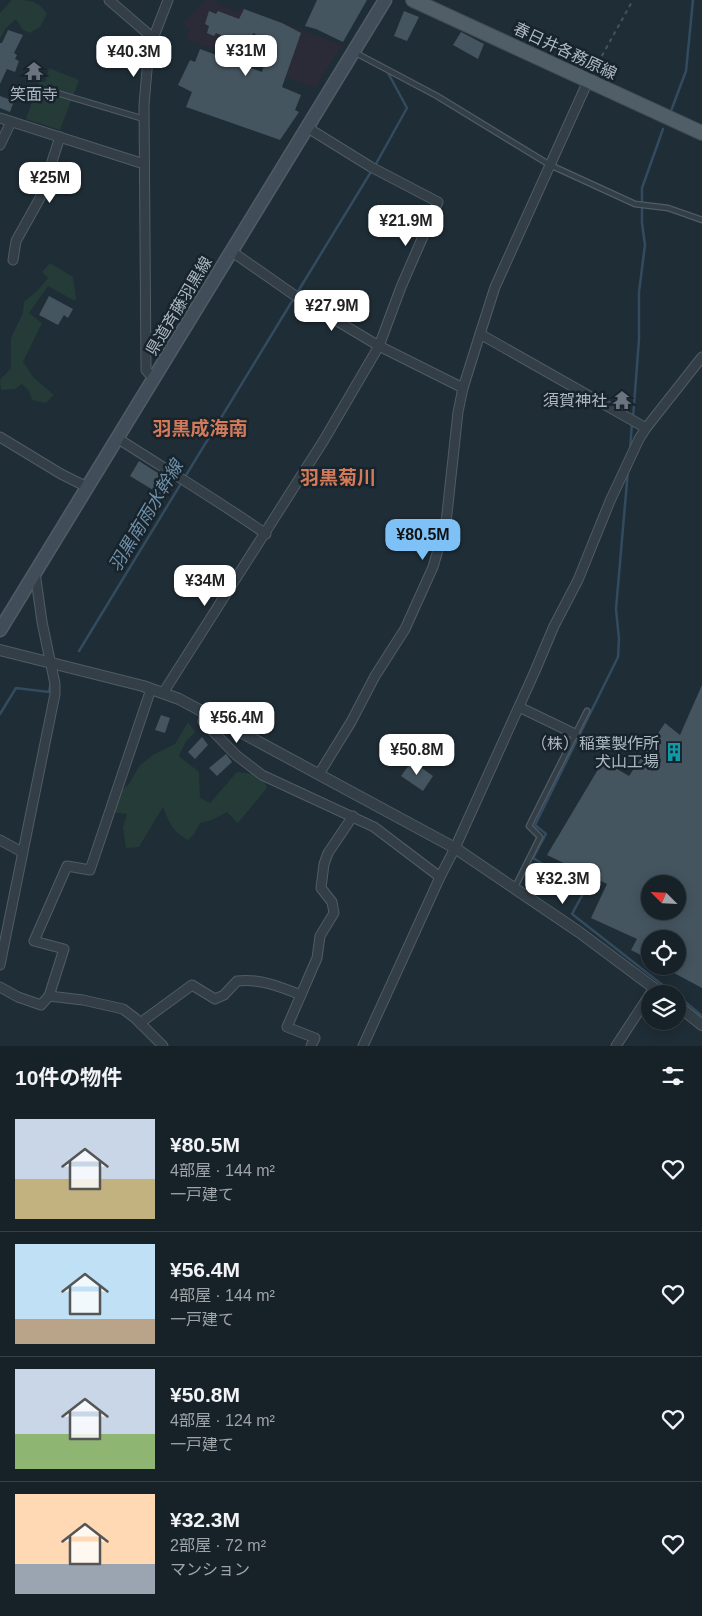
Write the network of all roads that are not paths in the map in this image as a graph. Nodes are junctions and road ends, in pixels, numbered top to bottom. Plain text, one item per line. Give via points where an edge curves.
1 (109, 0) edge
2 (168, 0) edge
3 (385, 0) edge
4 (413, 0) edge
5 (153, 38) junction
6 (354, 52) junction
7 (588, 81) junction
8 (47, 90) dead end
9 (0, 118) edge
10 (144, 119) junction
11 (11, 122) junction
12 (308, 128) junction
13 (702, 133) edge
14 (60, 137) junction
15 (0, 145) edge
16 (144, 164) junction
17 (550, 165) junction
18 (702, 220) edge
19 (232, 251) junction
20 (13, 260) dead end
21 (480, 334) junction
22 (378, 346) junction
23 (700, 364) edge
24 (154, 379) junction
25 (463, 388) junction
26 (646, 428) junction
27 (0, 436) edge
28 (117, 438) junction
29 (87, 487) junction
30 (266, 534) junction
31 (35, 572) junction
32 (0, 630) edge
33 (0, 650) edge
34 (52, 663) junction
35 (151, 689) junction
36 (164, 693) junction
37 (519, 707) junction
38 (587, 712) dead end
39 (205, 713) junction
40 (575, 734) junction
41 (319, 774) junction
42 (352, 816) junction
43 (0, 840) edge
44 (455, 848) junction
45 (22, 852) junction
46 (440, 878) junction
47 (515, 887) junction
48 (0, 965) edge
49 (650, 985) edge
50 (0, 987) edge
51 (301, 995) junction
52 (49, 996) junction
53 (686, 1012) edge
54 (641, 1013) edge
55 (140, 1023) junction
56 (702, 1025) edge
57 (163, 1046) edge
58 (311, 1046) edge
59 (363, 1046) edge
60 (616, 1046) edge

1 - 5 street
2 - 5 street
3 - 6 main road, 県道斉藤羽黒線
4 - 7 main road, 春日井各務原線
5 - 10 street via 146,70
6 - 12 main road, 県道斉藤羽黒線
6 - 17 lane via 437,96
7 - 13 main road, 春日井各務原線
7 - 17 street
8 - 10 lane
9 - 11 street
10 - 16 street
11 - 14 street
11 - 15 street
12 - 19 main road, 県道斉藤羽黒線
12 - 22 street via 438,202
14 - 16 street
14 - 20 street via 40,198 16,241
16 - 24 street via 146,370
17 - 18 lane via 614,196 639,205 668,208
17 - 21 street via 495,287
19 - 22 street via 295,295
19 - 24 main road, 県道斉藤羽黒線
21 - 25 street
21 - 26 street
22 - 25 street
22 - 30 street
23 - 26 street
24 - 28 main road, 県道斉藤羽黒線
25 - 41 street via 446,523 433,567 405,629
26 - 37 street via 610,501 578,580
27 - 29 street
28 - 29 main road, 県道斉藤羽黒線
28 - 30 street
29 - 31 main road, 県道斉藤羽黒線
30 - 36 street
31 - 32 main road, 県道斉藤羽黒線
31 - 34 street
33 - 34 street
34 - 35 street
34 - 45 street via 55,694
35 - 36 street
35 - 52 street via 90,870 67,866 34,941 64,949
36 - 39 street
37 - 40 street
37 - 44 street
38 - 40 lane
39 - 41 street
39 - 42 street via 203,721 258,772
40 - 47 lane via 529,826 540,837
41 - 44 street
42 - 46 street via 374,827
42 - 51 street via 324,864 321,888 332,902 334,914 320,936 317,958
43 - 45 street
44 - 46 street
44 - 47 street
45 - 48 street
46 - 59 street
47 - 49 street
50 - 52 street via 41,1005
51 - 55 street via 275,985 248,980 237,981 224,995 215,999 192,985
51 - 58 street via 287,1027 315,1038
52 - 55 street via 123,1008
53 - 56 street
54 - 60 street
55 - 57 street

